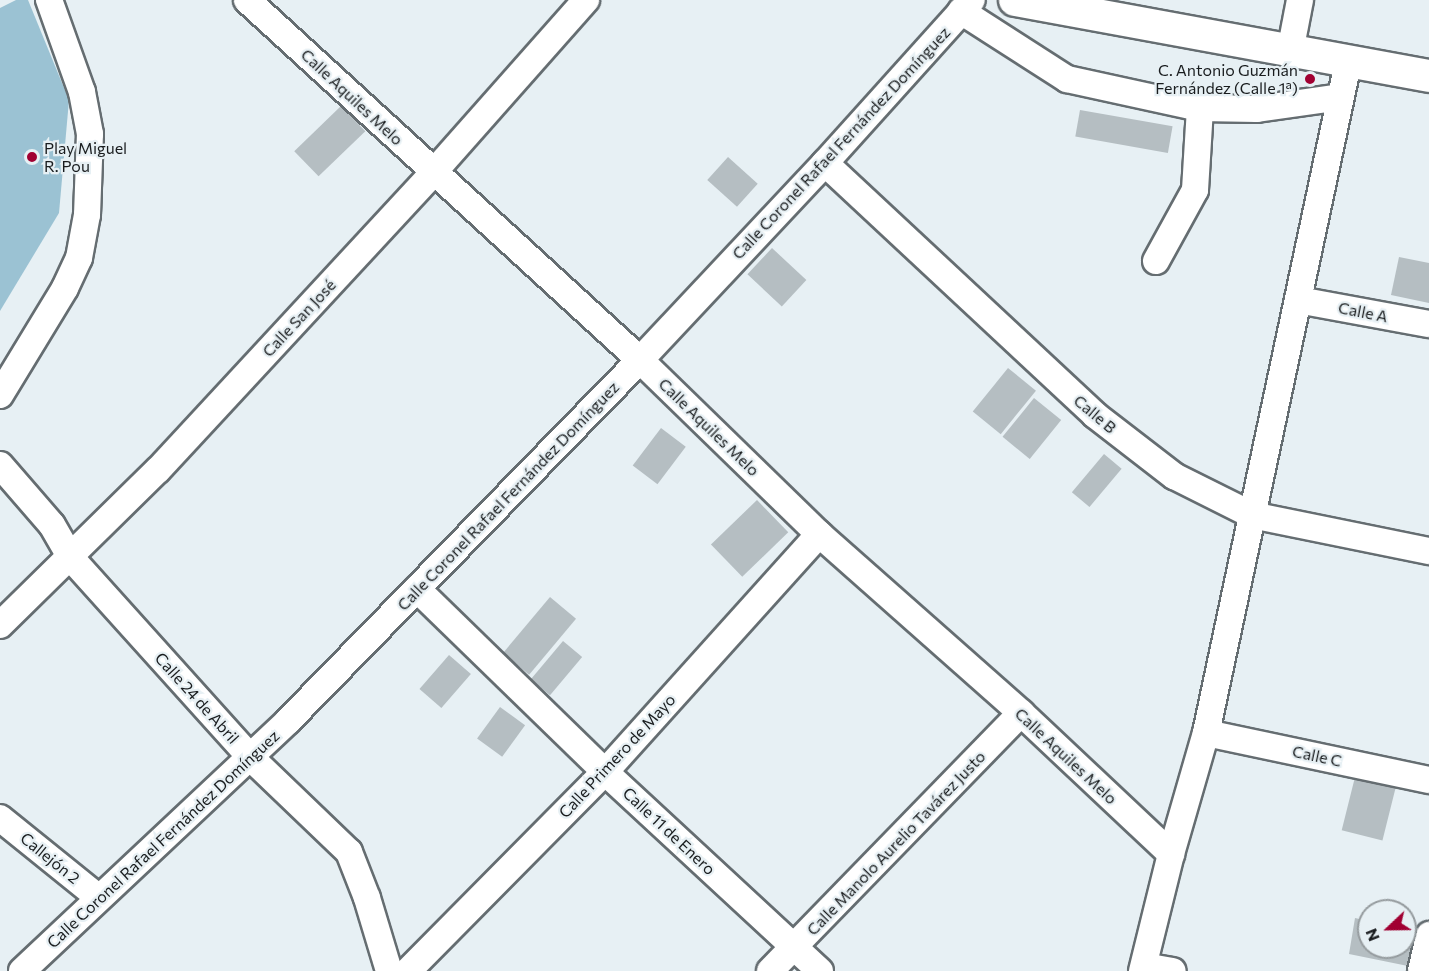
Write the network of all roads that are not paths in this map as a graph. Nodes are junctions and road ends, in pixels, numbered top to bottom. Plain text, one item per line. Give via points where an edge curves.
1 (49, 0) edge
2 (247, 0) edge
3 (586, 0) edge
4 (1015, 0) edge
5 (1300, 0) edge
6 (967, 6) edge
7 (1290, 52) junction
8 (1348, 63) junction
9 (1429, 76) edge
10 (1340, 97) junction
11 (1200, 108) junction
12 (825, 163) junction
13 (433, 173) junction
14 (1156, 261) dead end
15 (1298, 300) junction
16 (1429, 324) edge
17 (640, 360) junction
18 (0, 395) edge
19 (0, 465) edge
20 (1252, 515) junction
21 (819, 534) junction
22 (1429, 551) edge
23 (71, 558) junction
24 (417, 589) junction
25 (0, 625) edge
26 (1021, 713) junction
27 (1206, 733) junction
28 (250, 757) junction
29 (605, 772) junction
30 (1429, 780) edge
31 (0, 818) edge
32 (1171, 854) junction
33 (99, 898) junction
34 (1429, 935) edge
35 (795, 948) junction
36 (1143, 969) edge
37 (22, 971) edge
38 (389, 971) edge
39 (408, 971) edge
40 (770, 971) edge
41 (820, 971) edge
42 (1173, 971) edge
43 (1421, 971) edge

1 - 18 street via 82,92 90,134 87,215 78,258 65,288
2 - 13 street, Calle Aquiles Melo
3 - 13 street, Calle San José
4 - 7 main road
5 - 7 street
6 - 11 street via 1067,79
6 - 12 street, Calle Coronel Rafael Fernández Domínguez
7 - 8 main road
8 - 9 main road
8 - 10 street
10 - 11 street via 1257,110
10 - 15 street
11 - 14 street via 1195,190
12 - 17 street, Calle Coronel Rafael Fernández Domínguez
12 - 20 street, Calle B via 1095,415 1174,476
13 - 17 street, Calle Aquiles Melo
13 - 23 street, Calle San José via 158,470
15 - 16 street, Calle A
15 - 20 street
17 - 21 street, Calle Aquiles Melo
17 - 24 street, Calle Coronel Rafael Fernández Domínguez
19 - 23 street, Calle 24 de Abril via 52,525
20 - 22 street, Calle B
20 - 27 street
21 - 26 street, Calle Aquiles Melo
21 - 29 street, Calle Primero de Mayo
23 - 25 street, Calle San José
23 - 28 street, Calle 24 de Abril
24 - 28 street, Calle Coronel Rafael Fernández Domínguez
24 - 29 street, Calle 11 de Enero
26 - 32 street, Calle Aquiles Melo
26 - 35 street, Calle Manolo Aurelio Tavárez Justo
27 - 30 street, Calle C
27 - 32 street
28 - 33 street, Calle Coronel Rafael Fernández Domínguez
28 - 38 street, Calle 24 de Abril via 348,852
29 - 35 street, Calle 11 de Enero
29 - 39 street, Calle Primero de Mayo
31 - 33 street, Callejón 2
32 - 36 street
33 - 37 street, Calle Coronel Rafael Fernández Domínguez
34 - 43 street
35 - 40 street, Calle Manolo Aurelio Tavárez Justo
35 - 41 street, Calle 11 de Enero
36 - 42 street

